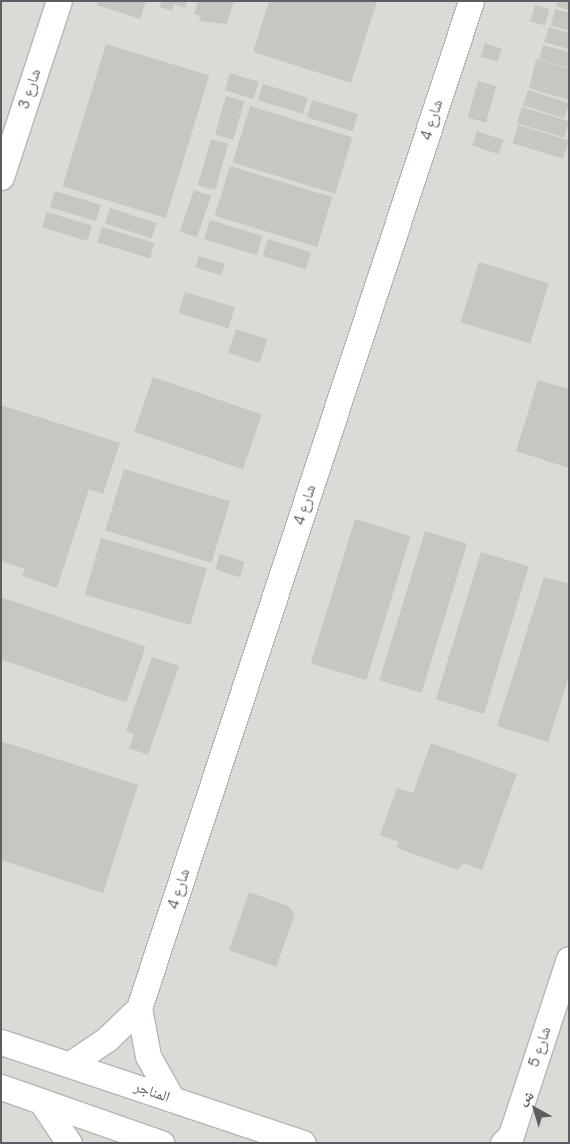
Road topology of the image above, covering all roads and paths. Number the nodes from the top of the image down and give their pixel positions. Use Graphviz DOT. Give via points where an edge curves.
graph roads {
  1 [pos="59,1"];
  2 [pos="471,1"];
  3 [pos="3,164"];
  4 [pos="569,959"];
  5 [pos="139,1008"];
  6 [pos="1,1042"];
  7 [pos="70,1064"];
  8 [pos="1,1087"];
  9 [pos="172,1098"];
  10 [pos="41,1101"];
  11 [pos="509,1140"];
  12 [pos="153,1142"];
  13 [pos="69,1143"];
  14 [pos="303,1143"];
  1 -- 3 [label="street, شارع 3"];
  2 -- 5 [label="street, شارع 4"];
  4 -- 11 [label="street, شارع 5"];
  5 -- 7 [label="street, شارع 4" via="107,1039"];
  5 -- 9 [label="street, شارع 4" via="148,1056"];
  6 -- 7 [label="street, المناجر"];
  7 -- 9 [label="street, المناجر"];
  8 -- 10 [label="street"];
  9 -- 14 [label="street, المناجر"];
  10 -- 12 [label="street"];
  10 -- 13 [label="street"];
}
